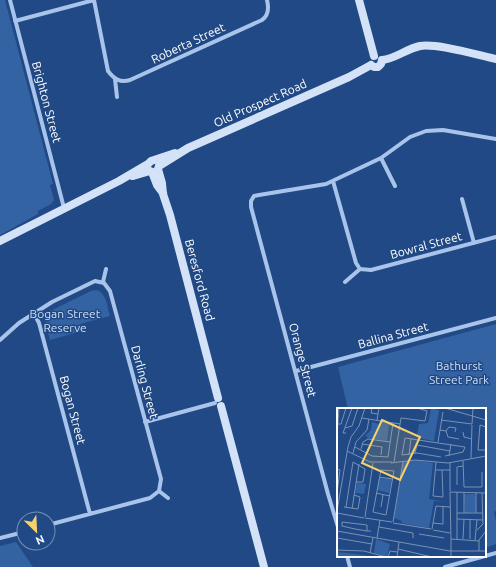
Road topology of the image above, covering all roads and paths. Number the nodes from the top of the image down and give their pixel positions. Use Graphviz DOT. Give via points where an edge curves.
graph roads {
  1 [pos="10,0"];
  2 [pos="94,0"];
  3 [pos="267,0"];
  4 [pos="359,0"];
  5 [pos="15,21"];
  6 [pos="374,56"];
  7 [pos="496,59"];
  8 [pos="382,60"];
  9 [pos="371,65"];
  10 [pos="115,79"];
  11 [pos="117,97"];
  12 [pos="496,139"];
  13 [pos="381,158"];
  14 [pos="154,167"];
  15 [pos="333,181"];
  16 [pos="395,186"];
  17 [pos="462,199"];
  18 [pos="64,208"];
  19 [pos="496,237"];
  20 [pos="0,241"];
  21 [pos="474,243"];
  22 [pos="106,269"];
  23 [pos="360,269"];
  24 [pos="103,282"];
  25 [pos="345,282"];
  26 [pos="34,313"];
  27 [pos="496,318"];
  28 [pos="0,340"];
  29 [pos="296,371"];
  30 [pos="218,402"];
  31 [pos="146,422"];
  32 [pos="159,491"];
  33 [pos="168,498"];
  34 [pos="90,514"];
  35 [pos="56,523"];
  36 [pos="337,524"];
  37 [pos="16,534"];
  38 [pos="0,538"];
  39 [pos="496,553"];
  40 [pos="486,556"];
  41 [pos="347,557"];
  42 [pos="481,557"];
  43 [pos="264,567"];
  44 [pos="350,567"];
  45 [pos="445,567"];
  1 -- 5 [label="street, Brighton Street"];
  2 -- 5 [label="street"];
  2 -- 10 [label="street" via="108,68"];
  3 -- 10 [label="street, Roberta Street" via="269,15 262,20 130,80"];
  4 -- 6 [label="main road"];
  5 -- 18 [label="street, Brighton Street"];
  6 -- 8 [label="main road" via="379,56"];
  6 -- 9 [label="main road" via="370,60"];
  7 -- 8 [label="main road" via="424,46"];
  8 -- 9 [label="main road" via="378,67"];
  9 -- 14 [label="main road, Old Prospect Road" via="188,148"];
  10 -- 11 [label="street"];
  12 -- 13 [label="street, Orange Street" via="443,130 426,131 410,137"];
  13 -- 15 [label="street, Orange Street"];
  13 -- 16 [label="street"];
  14 -- 18 [label="main road, Old Prospect Road"];
  14 -- 30 [label="main road, Beresford Road" via="162,183"];
  15 -- 23 [label="street" via="356,263"];
  15 -- 29 [label="street, Orange Street" via="250,198"];
  17 -- 21 [label="street"];
  18 -- 20 [label="main road, Old Prospect Road"];
  19 -- 21 [label="street, Bowral Street"];
  21 -- 23 [label="street, Bowral Street" via="371,270"];
  22 -- 24 [label="street"];
  23 -- 25 [label="street"];
  24 -- 26 [label="street" via="95,282"];
  24 -- 31 [label="street, Darling Street" via="110,291"];
  26 -- 28 [label="street"];
  26 -- 34 [label="street, Bogan Street" via="39,323"];
  27 -- 29 [label="street, Ballina Street"];
  29 -- 36 [label="street, Orange Street"];
  30 -- 31 [label="street"];
  30 -- 43 [label="main road, Beresford Road"];
  31 -- 32 [label="street, Darling Street" via="161,479"];
  32 -- 33 [label="street"];
  32 -- 34 [label="street" via="150,498"];
  34 -- 35 [label="street"];
  37 -- 38 [label="street"];
  39 -- 40 [label="street"];
  41 -- 44 [label="street"];
  42 -- 45 [label="street"];
}
